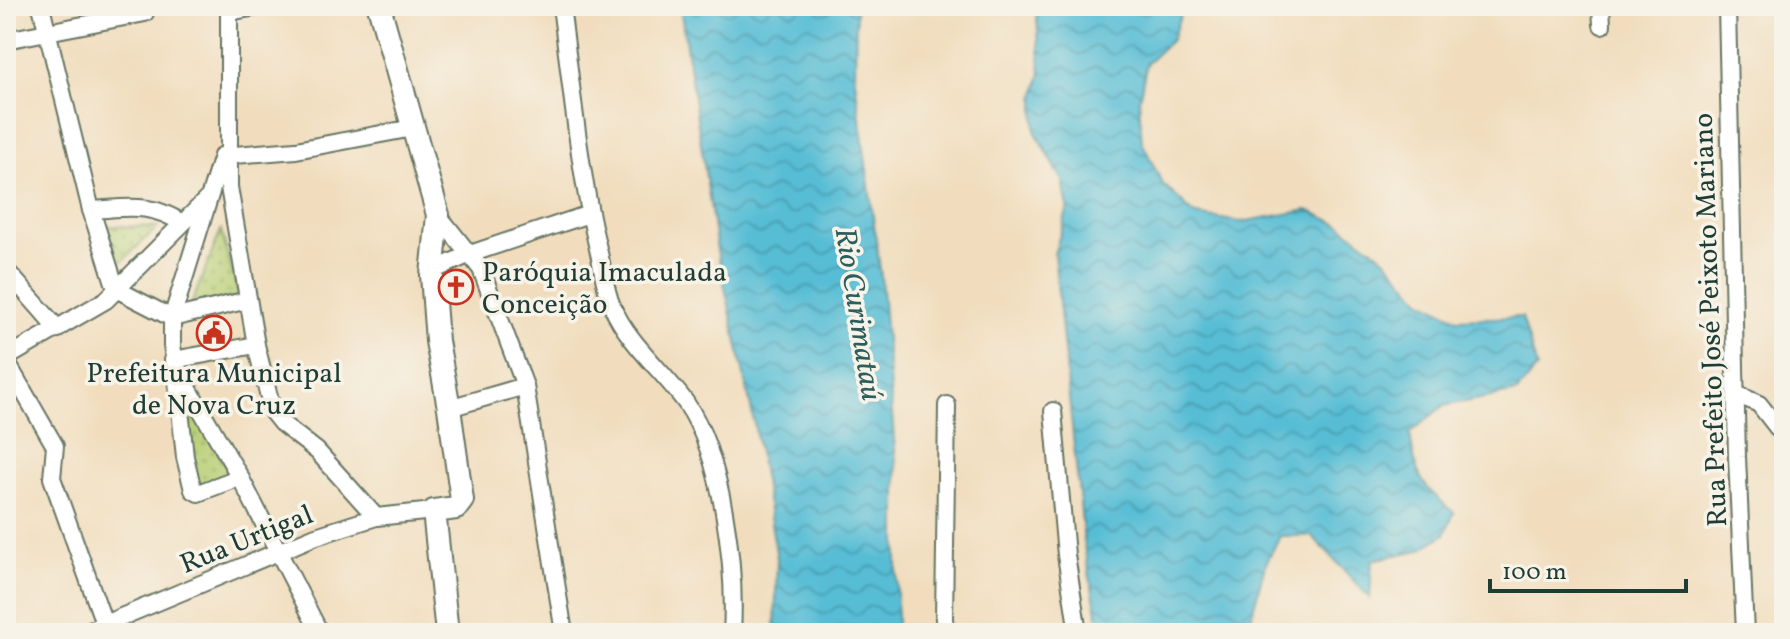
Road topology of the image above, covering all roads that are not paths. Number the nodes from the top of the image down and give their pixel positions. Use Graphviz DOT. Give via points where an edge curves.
graph roads {
  1 [pos="41,6"];
  2 [pos="262,6"];
  3 [pos="379,6"];
  4 [pos="561,6"];
  5 [pos="1601,6"];
  6 [pos="1727,6"];
  7 [pos="229,9"];
  8 [pos="145,13"];
  9 [pos="1602,25"];
  10 [pos="46,31"];
  11 [pos="6,40"];
  12 [pos="413,128"];
  13 [pos="226,156"];
  14 [pos="209,197"];
  15 [pos="91,210"];
  16 [pos="589,214"];
  17 [pos="438,215"];
  18 [pos="182,223"];
  19 [pos="470,254"];
  20 [pos="6,270"];
  21 [pos="432,271"];
  22 [pos="116,289"];
  23 [pos="248,300"];
  24 [pos="172,318"];
  25 [pos="58,329"];
  26 [pos="256,345"];
  27 [pos="6,359"];
  28 [pos="174,363"];
  29 [pos="525,386"];
  30 [pos="1736,394"];
  31 [pos="947,405"];
  32 [pos="449,408"];
  33 [pos="1053,411"];
  34 [pos="1784,436"];
  35 [pos="240,477"];
  36 [pos="434,511"];
  37 [pos="376,517"];
  38 [pos="278,550"];
  39 [pos="104,623"];
  40 [pos="83,633"];
  41 [pos="320,633"];
  42 [pos="447,633"];
  43 [pos="564,633"];
  44 [pos="732,633"];
  45 [pos="946,633"];
  46 [pos="1078,633"];
  47 [pos="1745,633"];
  1 -- 10 [label="street"];
  2 -- 7 [label="street"];
  3 -- 12 [label="main road"];
  4 -- 16 [label="street"];
  5 -- 9 [label="street"];
  6 -- 30 [label="street, Rua Prefeito José Peixoto Mariano"];
  7 -- 13 [label="street"];
  8 -- 10 [label="street"];
  10 -- 11 [label="street"];
  10 -- 15 [label="street"];
  12 -- 13 [label="street" via="296,150"];
  12 -- 17 [label="main road"];
  13 -- 14 [label="street"];
  13 -- 23 [label="street"];
  14 -- 18 [label="street"];
  14 -- 24 [label="street"];
  15 -- 18 [label="street" via="146,207"];
  15 -- 22 [label="street"];
  16 -- 19 [label="street"];
  16 -- 44 [label="street" via="612,305 688,406 713,464 732,568"];
  17 -- 19 [label="street"];
  17 -- 21 [label="main road"];
  18 -- 22 [label="street"];
  19 -- 21 [label="street"];
  19 -- 29 [label="street" via="493,294"];
  20 -- 25 [label="street"];
  21 -- 32 [label="main road"];
  22 -- 24 [label="street"];
  22 -- 25 [label="street"];
  23 -- 24 [label="street"];
  23 -- 26 [label="street"];
  24 -- 28 [label="street"];
  25 -- 27 [label="street"];
  26 -- 28 [label="street"];
  26 -- 37 [label="street" via="276,418 315,449"];
  27 -- 39 [label="street" via="55,446 52,478"];
  28 -- 35 [label="street"];
  28 -- 35 [label="street" via="193,490 200,493"];
  29 -- 32 [label="street"];
  29 -- 43 [label="street"];
  30 -- 34 [label="street" via="1759,404"];
  30 -- 47 [label="street, Rua Prefeito José Peixoto Mariano"];
  31 -- 45 [label="street"];
  32 -- 36 [label="main road" via="462,500 456,508"];
  33 -- 46 [label="street"];
  35 -- 38 [label="street"];
  36 -- 37 [label="street, Rua Urtigal"];
  36 -- 42 [label="main road"];
  37 -- 38 [label="street, Rua Urtigal"];
  38 -- 39 [label="street, Rua Urtigal"];
  38 -- 41 [label="street"];
  39 -- 40 [label="street, Rua Urtigal"];
}
